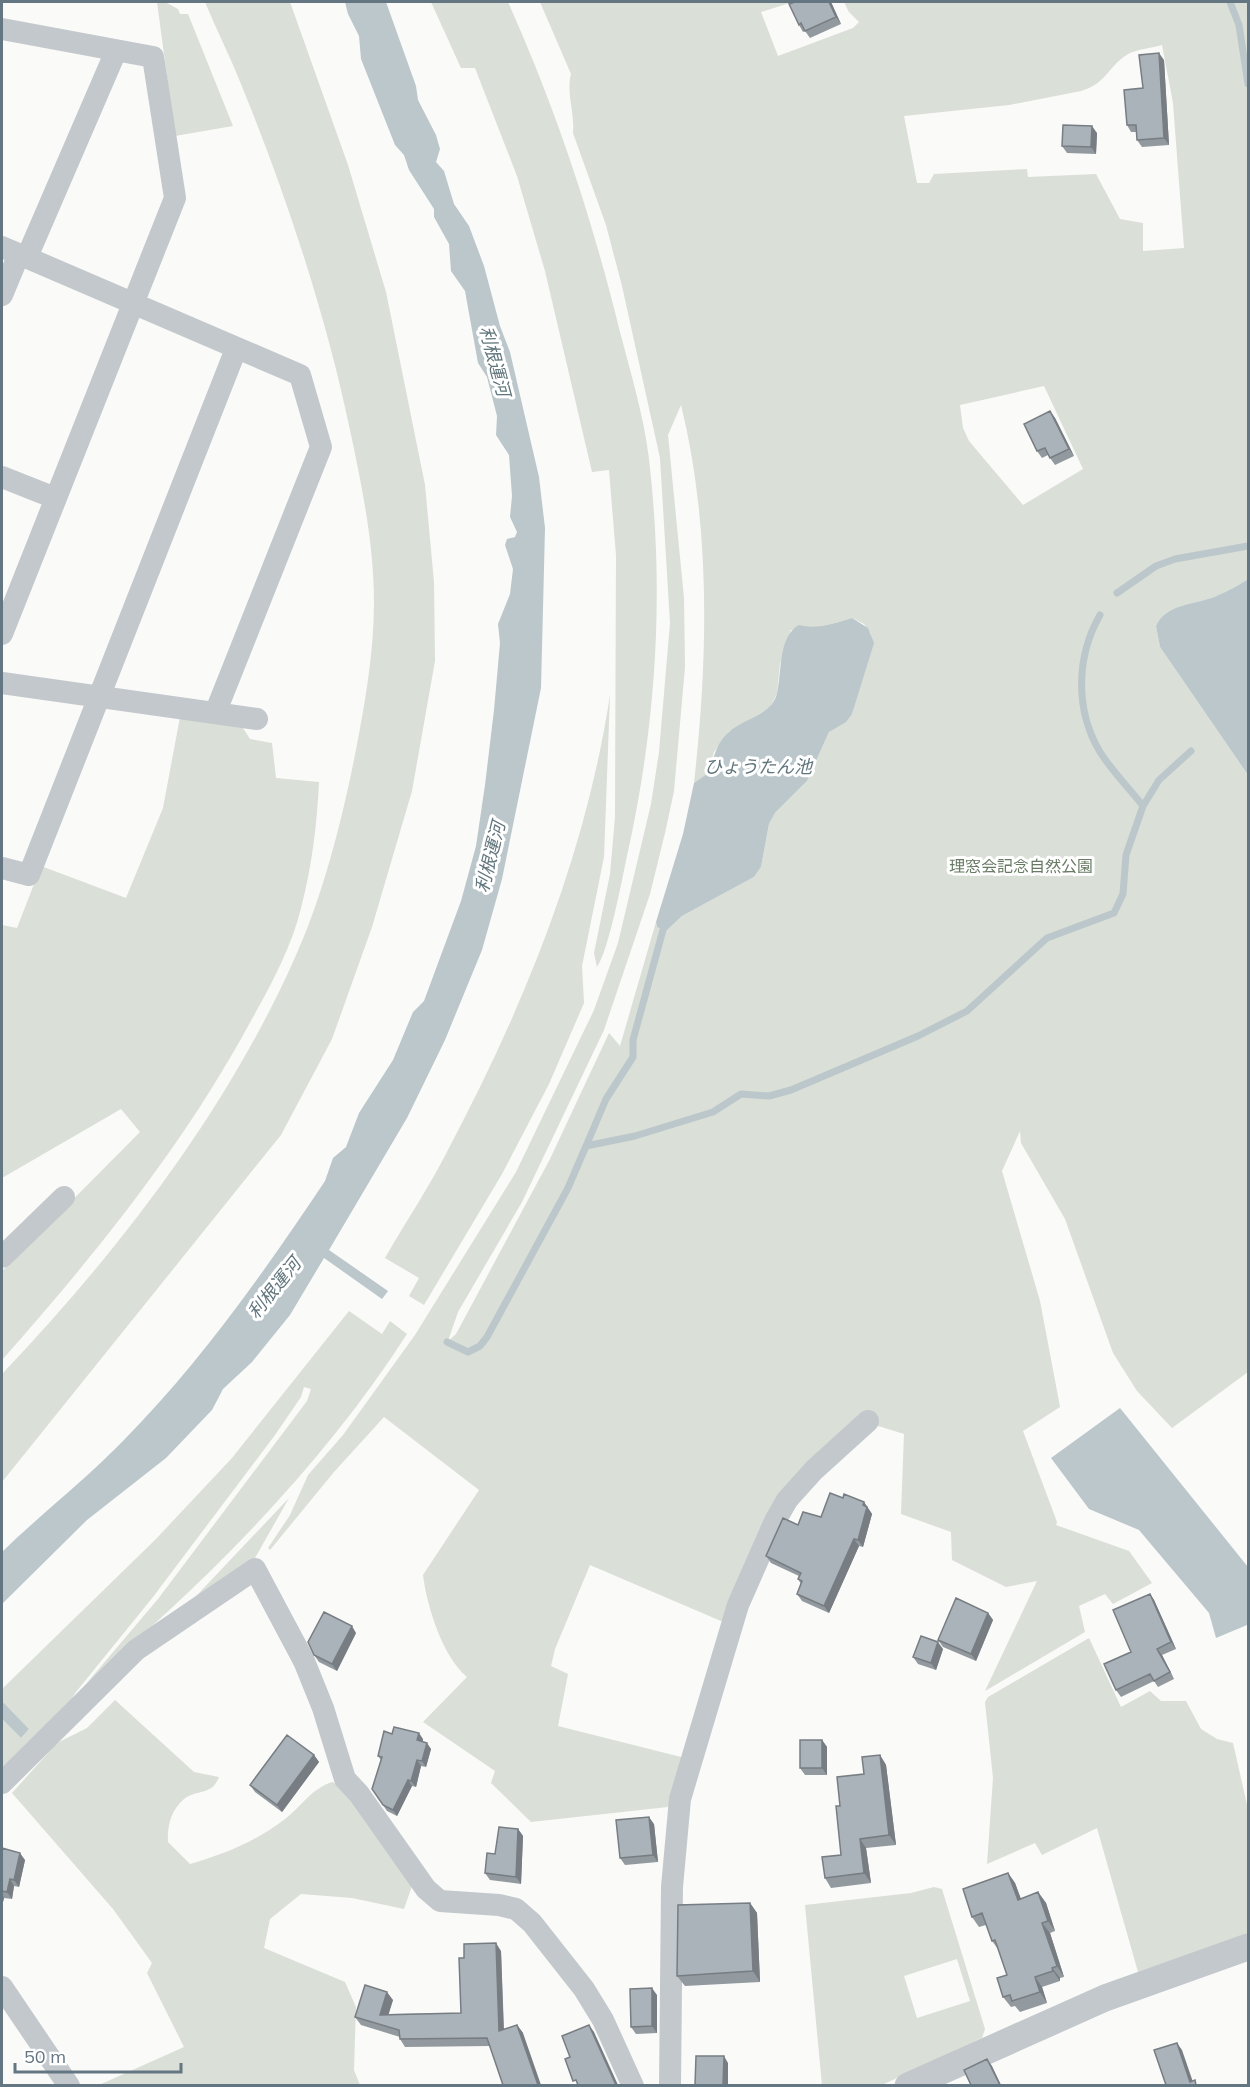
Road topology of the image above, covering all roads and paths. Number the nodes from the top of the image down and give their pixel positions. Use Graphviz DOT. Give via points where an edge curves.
graph roads {
  1 [pos="3,34"];
  2 [pos="116,51"];
  3 [pos="16,253"];
  4 [pos="2,295"];
  5 [pos="132,304"];
  6 [pos="236,349"];
  7 [pos="2,477"];
  8 [pos="55,498"];
  9 [pos="2,634"];
  10 [pos="2,683"];
  11 [pos="100,696"];
  12 [pos="216,711"];
  13 [pos="257,719"];
  14 [pos="2,868"];
  15 [pos="64,1197"];
  16 [pos="6,1247"];
  17 [pos="868,1420"];
  18 [pos="2,1784"];
  19 [pos="1248,1947"];
  20 [pos="2,1987"];
  21 [pos="919,2083"];
  22 [pos="69,2085"];
  23 [pos="633,2085"];
  24 [pos="670,2085"];
  1 -- 2 [label="street"];
  2 -- 3 [label="street"];
  2 -- 5 [label="street" via="153,57 175,198"];
  3 -- 4 [label="street"];
  3 -- 5 [label="street"];
  5 -- 6 [label="street"];
  5 -- 8 [label="street"];
  6 -- 11 [label="street"];
  6 -- 12 [label="street" via="300,375 321,447"];
  7 -- 8 [label="street"];
  8 -- 9 [label="street"];
  10 -- 11 [label="street"];
  11 -- 12 [label="street"];
  11 -- 14 [label="street" via="29,875"];
  12 -- 13 [label="street"];
  15 -- 16 [label="street"];
  17 -- 24 [label="street" via="814,1470 787,1500 775,1521 738,1605 680,1799 672,1887"];
  18 -- 23 [label="street" via="136,1650 255,1569 304,1660 345,1779 426,1888 440,1901 516,1909 532,1923 589,1997"];
  19 -- 21 [label="street" via="1105,1998"];
  20 -- 22 [label="street"];
}
